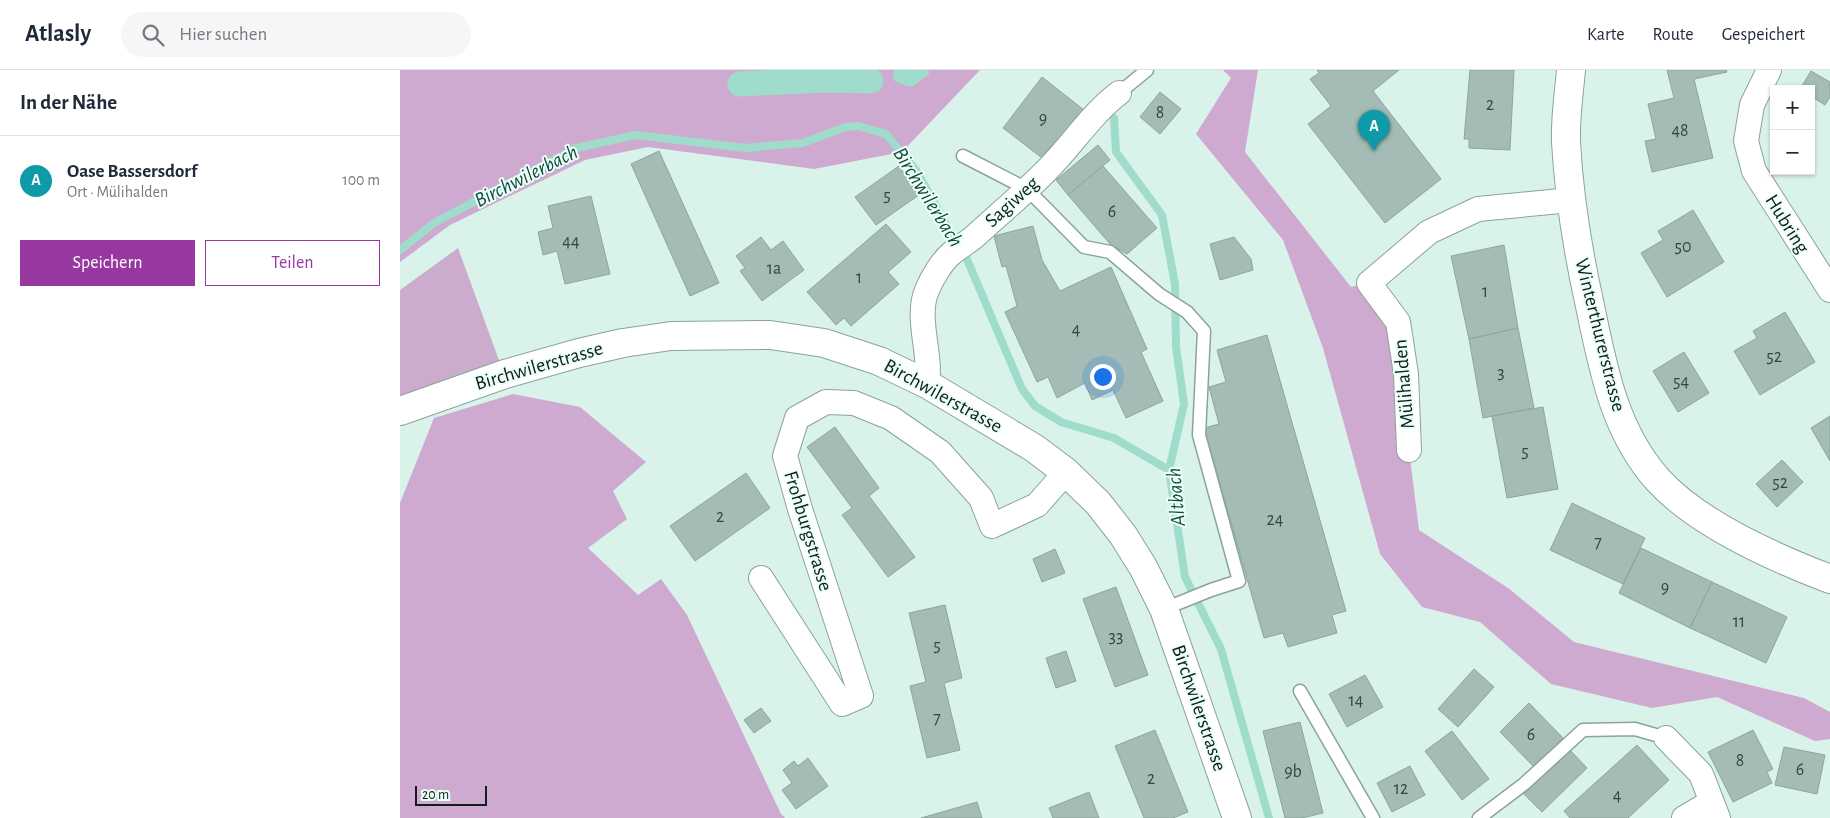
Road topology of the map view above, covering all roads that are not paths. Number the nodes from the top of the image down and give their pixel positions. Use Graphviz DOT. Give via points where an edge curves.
graph roads {
  1 [pos="1147,70"];
  2 [pos="1571,70"];
  3 [pos="1769,70"];
  4 [pos="1119,92"];
  5 [pos="963,156"];
  6 [pos="1027,189"];
  7 [pos="1571,200"];
  8 [pos="1830,290"];
  9 [pos="927,384"];
  10 [pos="400,410"];
  11 [pos="1409,450"];
  12 [pos="1066,472"];
  13 [pos="761,578"];
  14 [pos="1830,579"];
  15 [pos="1172,606"];
  16 [pos="1300,691"];
  17 [pos="1666,738"];
  18 [pos="1715,810"];
  19 [pos="1237,818"];
  20 [pos="1373,818"];
  21 [pos="1479,818"];
  22 [pos="1684,818"];
  1 -- 4 [label="lane, Sagiweg"];
  2 -- 7 [label="street, Winterthurerstrasse" via="1566,140"];
  3 -- 8 [label="street, Hubring" via="1752,105 1746,141 1754,171"];
  4 -- 6 [label="street, Sagiweg" via="1102,106"];
  5 -- 6 [label="lane"];
  6 -- 9 [label="street, Sagiweg" via="959,248 940,267 927,289 922,306 929,370"];
  6 -- 15 [label="lane" via="1084,247 1110,252 1159,294 1187,312 1204,331 1199,435 1238,581"];
  7 -- 11 [label="street, Mülihalden" via="1478,209 1429,232 1369,283 1398,322 1406,374"];
  7 -- 14 [label="street, Winterthurerstrasse" via="1602,365 1611,397 1638,455 1658,480 1710,522 1786,562"];
  9 -- 10 [label="street, Birchwilerstrasse" via="879,361 824,343 770,335 672,336 579,353"];
  9 -- 12 [label="street, Birchwilerstrasse" via="1026,443"];
  12 -- 13 [label="street, Frohburgstrasse" via="1037,505 992,526 981,498 940,452 890,418 854,403 826,402 797,418 785,456 861,696 842,704"];
  12 -- 15 [label="street, Birchwilerstrasse" via="1098,503 1124,535 1143,568"];
  15 -- 19 [label="street, Birchwilerstrasse"];
  16 -- 20 [label="lane"];
  17 -- 18 [label="street" via="1701,774"];
  17 -- 21 [label="lane" via="1635,729 1583,730 1524,784"];
  18 -- 22 [label="street"];
}
